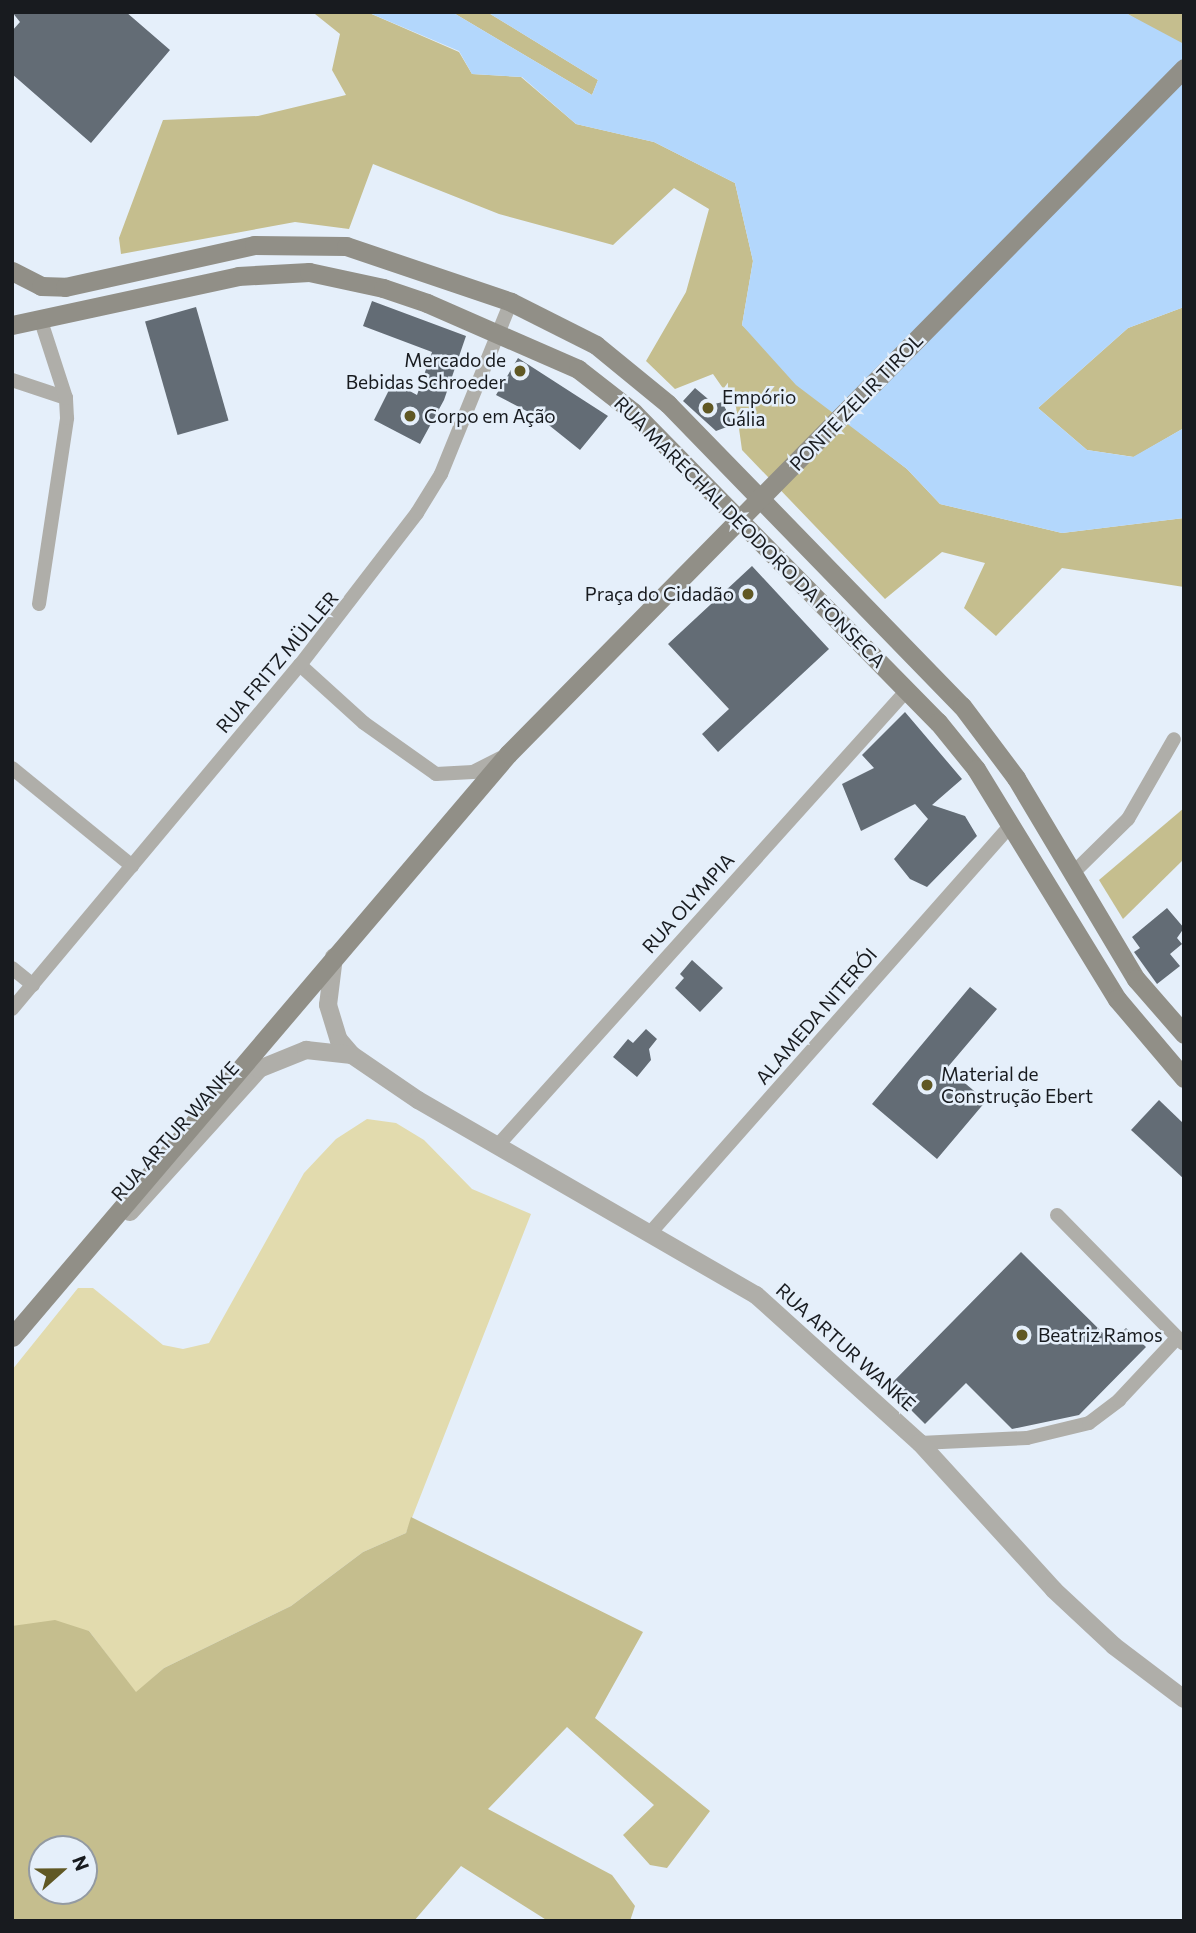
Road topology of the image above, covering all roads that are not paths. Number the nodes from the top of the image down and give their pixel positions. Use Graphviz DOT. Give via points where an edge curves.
graph roads {
  1 [pos="1184,68"];
  2 [pos="12,271"];
  3 [pos="510,302"];
  4 [pos="40,318"];
  5 [pos="12,325"];
  6 [pos="497,330"];
  7 [pos="596,345"];
  8 [pos="578,369"];
  9 [pos="12,380"];
  10 [pos="66,398"];
  11 [pos="742,521"];
  12 [pos="40,604"];
  13 [pos="300,665"];
  14 [pos="907,690"];
  15 [pos="532,732"];
  16 [pos="1174,738"];
  17 [pos="508,754"];
  18 [pos="12,768"];
  19 [pos="1011,825"];
  20 [pos="132,866"];
  21 [pos="1073,873"];
  22 [pos="1114,944"];
  23 [pos="335,954"];
  24 [pos="1093,962"];
  25 [pos="12,968"];
  26 [pos="33,985"];
  27 [pos="12,1009"];
  28 [pos="1184,1034"];
  29 [pos="352,1055"];
  30 [pos="1184,1078"];
  31 [pos="499,1144"];
  32 [pos="1057,1214"];
  33 [pos="651,1232"];
  34 [pos="52,1290"];
  35 [pos="12,1337"];
  36 [pos="1180,1341"];
  37 [pos="920,1443"];
  38 [pos="1184,1699"];
  1 -- 15 [label="main road, PONTE ZELIR TIROL"];
  2 -- 3 [label="main road, RUA MARECHAL DEODORO DA FONSECA" via="41,286 65,287 225,250 303,242 346,246"];
  3 -- 6 [label="street, RUA FRITZ MÜLLER"];
  3 -- 7 [label="main road, RUA MARECHAL DEODORO DA FONSECA"];
  4 -- 5 [label="main road, RUA MARECHAL DEODORO DA FONSECA"];
  4 -- 6 [label="main road, RUA MARECHAL DEODORO DA FONSECA" via="238,276 309,272 383,288"];
  4 -- 10 [label="street"];
  6 -- 8 [label="main road, RUA MARECHAL DEODORO DA FONSECA"];
  6 -- 13 [label="street, RUA FRITZ MÜLLER" via="441,474 390,551"];
  7 -- 8 [label="main road"];
  7 -- 21 [label="main road, RUA MARECHAL DEODORO DA FONSECA" via="668,404 962,706 1003,758"];
  8 -- 11 [label="main road, RUA MARECHAL DEODORO DA FONSECA" via="633,412"];
  9 -- 10 [label="street"];
  10 -- 12 [label="street"];
  11 -- 14 [label="main road, RUA MARECHAL DEODORO DA FONSECA"];
  11 -- 15 [label="street"];
  13 -- 17 [label="street" via="364,723 436,774 473,772"];
  13 -- 20 [label="street, RUA FRITZ MÜLLER"];
  14 -- 19 [label="main road, RUA MARECHAL DEODORO DA FONSECA" via="960,748"];
  14 -- 31 [label="street, RUA OLYMPIA"];
  15 -- 17 [label="main road, PONTE ZELIR TIROL"];
  16 -- 21 [label="street" via="1128,819"];
  17 -- 23 [label="main road, PONTE ZELIR TIROL"];
  18 -- 20 [label="street"];
  19 -- 24 [label="main road, RUA MARECHAL DEODORO DA FONSECA"];
  19 -- 33 [label="street, ALAMEDA NITERÓI"];
  20 -- 26 [label="street, RUA FRITZ MÜLLER"];
  21 -- 22 [label="main road, RUA MARECHAL DEODORO DA FONSECA"];
  22 -- 24 [label="main road"];
  22 -- 28 [label="main road, RUA MARECHAL DEODORO DA FONSECA" via="1136,979"];
  23 -- 29 [label="street, RUA ARTUR WANKE" via="328,1005 339,1040"];
  23 -- 34 [label="main road, PONTE ZELIR TIROL"];
  24 -- 30 [label="main road, RUA MARECHAL DEODORO DA FONSECA" via="1135,1024"];
  25 -- 26 [label="street"];
  26 -- 27 [label="street, RUA FRITZ MÜLLER"];
  29 -- 31 [label="street, RUA ARTUR WANKE" via="418,1100"];
  29 -- 34 [label="street, RUA ARTUR WANKE" via="306,1050 259,1069 122,1221"];
  31 -- 33 [label="street, RUA ARTUR WANKE"];
  32 -- 36 [label="street"];
  33 -- 37 [label="street, RUA ARTUR WANKE" via="756,1295"];
  34 -- 35 [label="main road, PONTE ZELIR TIROL"];
  36 -- 37 [label="street" via="1089,1423 1027,1438"];
  37 -- 38 [label="street, RUA ARTUR WANKE" via="1054,1590 1114,1646"];
}
